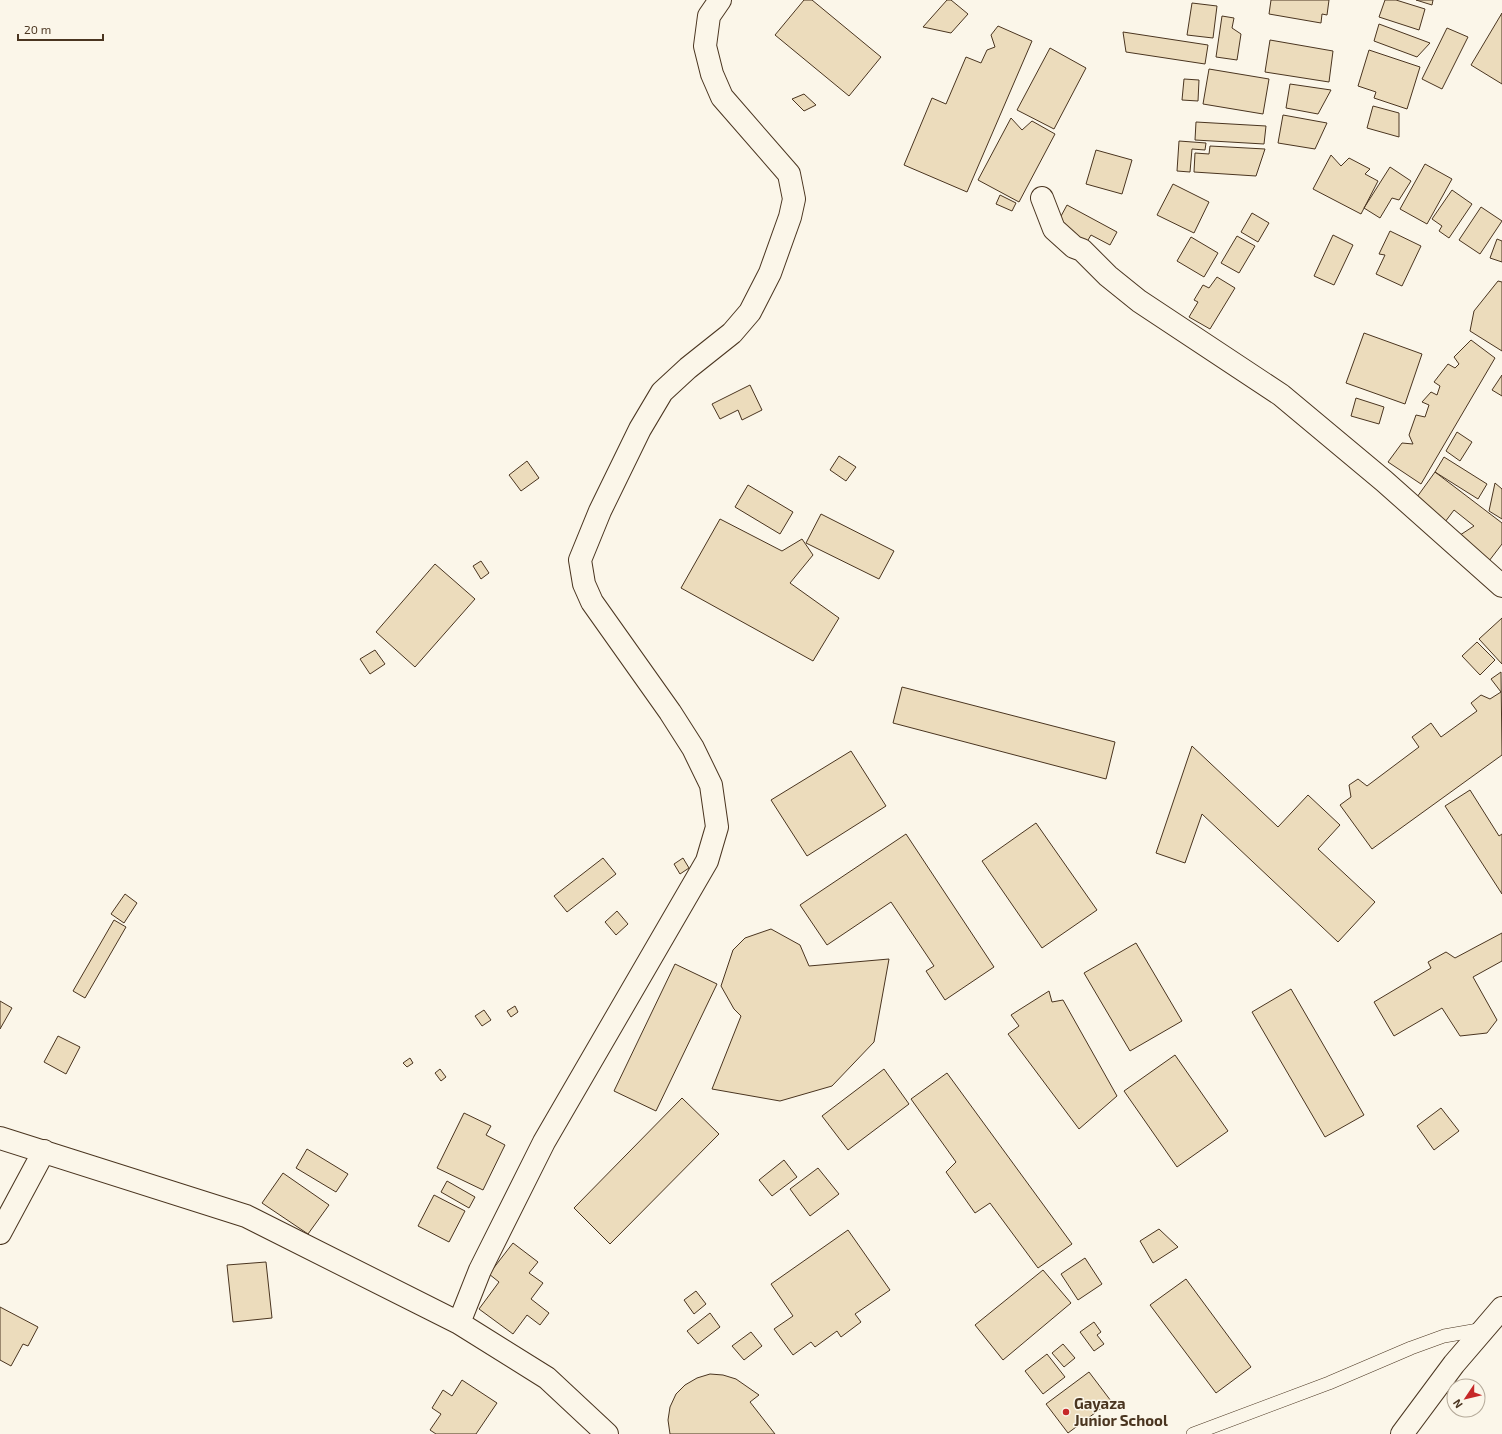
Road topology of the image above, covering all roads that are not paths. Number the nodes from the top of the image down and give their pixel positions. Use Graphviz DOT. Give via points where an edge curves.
graph roads {
  1 [pos="720,0"];
  2 [pos="1042,198"];
  3 [pos="1500,580"];
  4 [pos="0,1138"];
  5 [pos="44,1152"];
  6 [pos="0,1233"];
  7 [pos="1502,1308"];
  8 [pos="459,1323"];
  9 [pos="1484,1329"];
  10 [pos="608,1434"];
  11 [pos="1193,1434"];
  12 [pos="1402,1434"];
  1 -- 8 [label="street" via="709,16 707,31 706,46 712,74 722,97 789,174 794,199 790,218 770,273 750,312 732,333 662,392 640,429 600,510 580,560 584,584 592,602 693,748 711,785 716,827 707,861 544,1142 480,1270"];
  2 -- 3 [label="street" via="1054,229 1074,247 1082,250 1108,276 1138,301 1281,395"];
  4 -- 5 [label="street"];
  5 -- 6 [label="street"];
  5 -- 8 [label="street" via="246,1216"];
  7 -- 9 [label="street"];
  8 -- 10 [label="street" via="547,1378"];
  9 -- 11 [label="lane" via="1444,1336"];
  9 -- 12 [label="street" via="1454,1364"];
}
